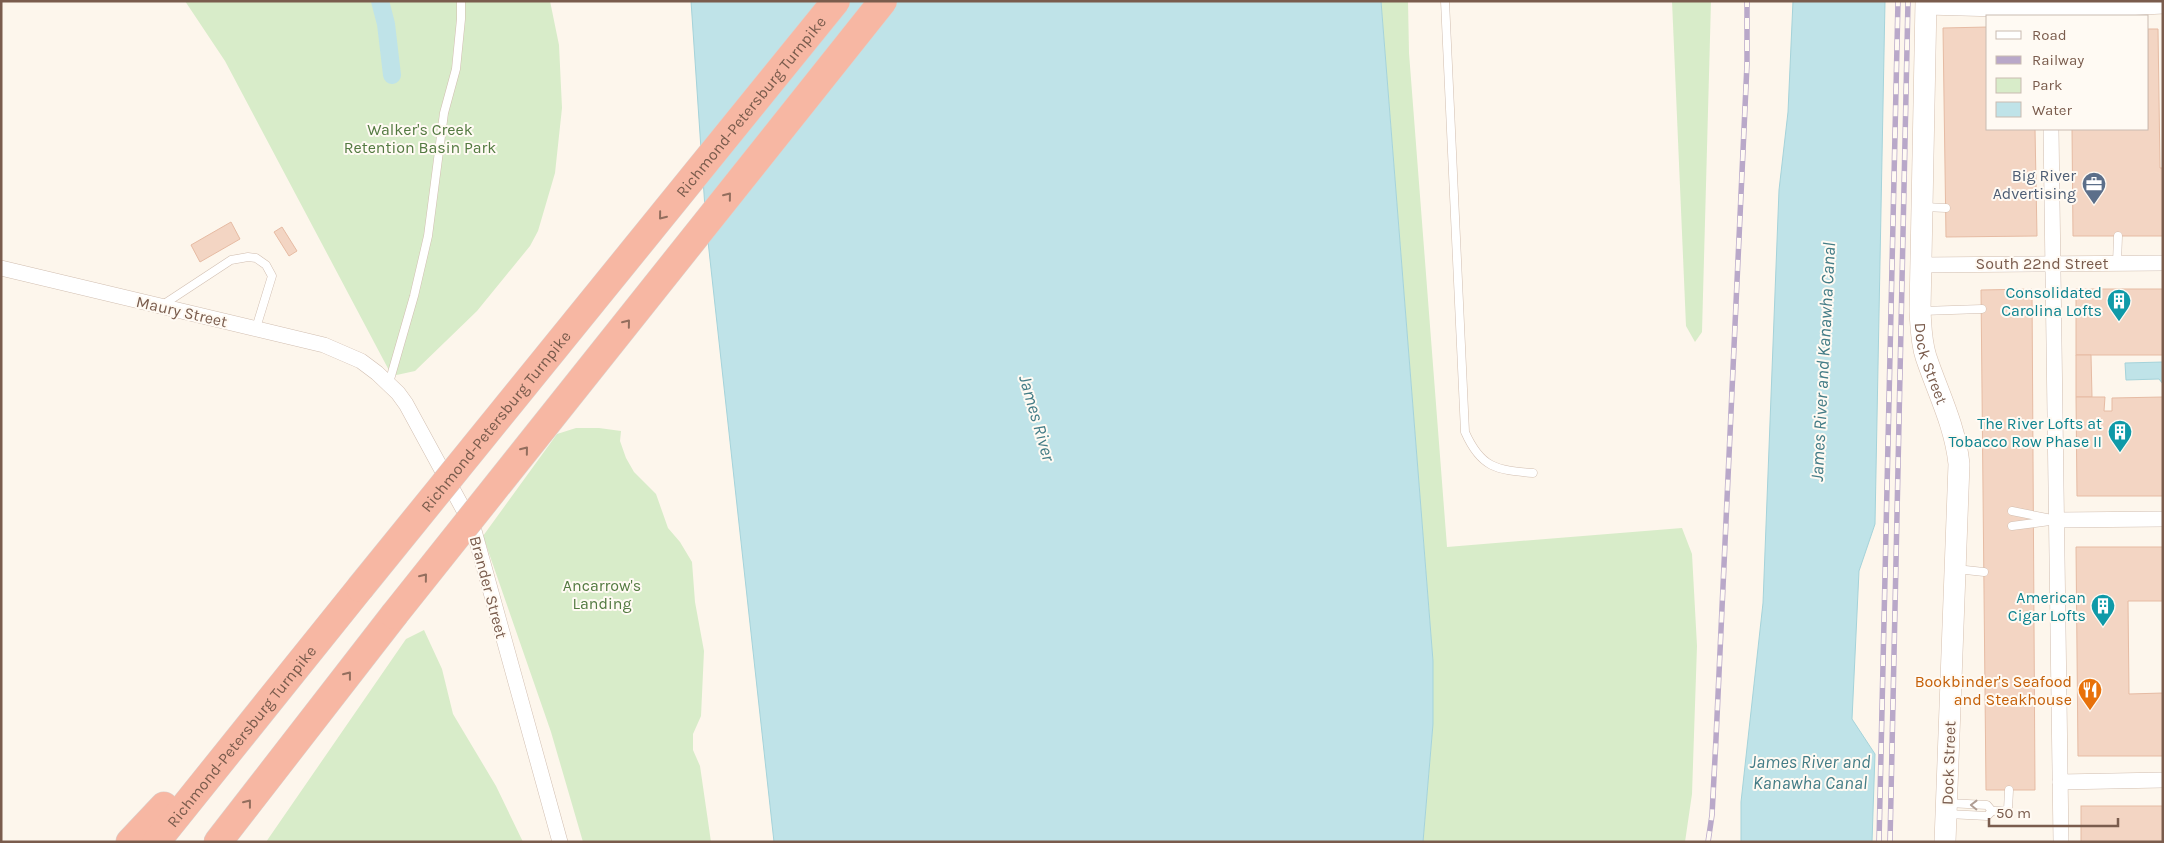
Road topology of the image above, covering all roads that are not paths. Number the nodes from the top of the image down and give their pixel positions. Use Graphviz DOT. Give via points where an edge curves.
graph roads {
  1 [pos="461,1"];
  2 [pos="836,1"];
  3 [pos="883,1"];
  4 [pos="1445,1"];
  5 [pos="1926,3"];
  6 [pos="2163,4"];
  7 [pos="2053,8"];
  8 [pos="2052,130"];
  9 [pos="1922,207"];
  10 [pos="1946,208"];
  11 [pos="2118,236"];
  12 [pos="2053,262"];
  13 [pos="2117,263"];
  14 [pos="2163,263"];
  15 [pos="1921,265"];
  16 [pos="1,268"];
  17 [pos="161,306"];
  18 [pos="1982,309"];
  19 [pos="1920,311"];
  20 [pos="256,328"];
  21 [pos="361,361"];
  22 [pos="389,383"];
  23 [pos="1533,473"];
  24 [pos="2012,511"];
  25 [pos="2163,519"];
  26 [pos="2057,520"];
  27 [pos="2012,526"];
  28 [pos="1956,569"];
  29 [pos="1984,572"];
  30 [pos="304,657"];
  31 [pos="2163,780"];
  32 [pos="2060,782"];
  33 [pos="2009,790"];
  34 [pos="1946,809"];
  35 [pos="130,842"];
  36 [pos="156,842"];
  37 [pos="218,842"];
  38 [pos="560,842"];
  39 [pos="1945,842"];
  40 [pos="2061,842"];
  1 -- 22 [label="lane" via="456,69 444,113 428,236"];
  2 -- 30 [label="highway, Richmond-Petersburg Turnpike, one-way, bridge"];
  37 -- 3 [label="highway, one-way, bridge" via="394,615"];
  4 -- 23 [label="lane" via="1465,432 1472,449 1484,461 1503,471"];
  5 -- 7 [label="street"];
  5 -- 9 [label="main road, Dock Street"];
  6 -- 7 [label="street"];
  8 -- 12 [label="street"];
  9 -- 10 [label="lane"];
  9 -- 15 [label="main road, Dock Street"];
  11 -- 13 [label="lane"];
  12 -- 13 [label="street, South 22nd Street"];
  12 -- 15 [label="street, South 22nd Street"];
  12 -- 26 [label="street"];
  13 -- 14 [label="street, South 22nd Street"];
  15 -- 19 [label="main road, Dock Street"];
  16 -- 17 [label="street, Maury Street"];
  17 -- 20 [label="street, Maury Street"];
  17 -- 20 [label="lane" via="230,260 248,256 266,265 272,276"];
  18 -- 19 [label="lane"];
  19 -- 28 [label="main road, Dock Street" via="1926,357 1956,441 1959,464"];
  20 -- 21 [label="street, Maury Street" via="324,345"];
  21 -- 22 [label="street, Brander Street"];
  22 -- 38 [label="street, Brander Street" via="406,404 473,528"];
  24 -- 26 [label="lane"];
  25 -- 26 [label="street"];
  26 -- 27 [label="lane"];
  26 -- 32 [label="street"];
  28 -- 29 [label="lane"];
  28 -- 34 [label="main road, Dock Street"];
  30 -- 35 [label="highway"];
  30 -- 36 [label="highway, Richmond-Petersburg Turnpike"];
  31 -- 32 [label="street"];
  32 -- 40 [label="street"];
  33 -- 34 [label="lane" via="2008,810 1992,810 1987,805"];
  34 -- 39 [label="main road, Dock Street"];
}
